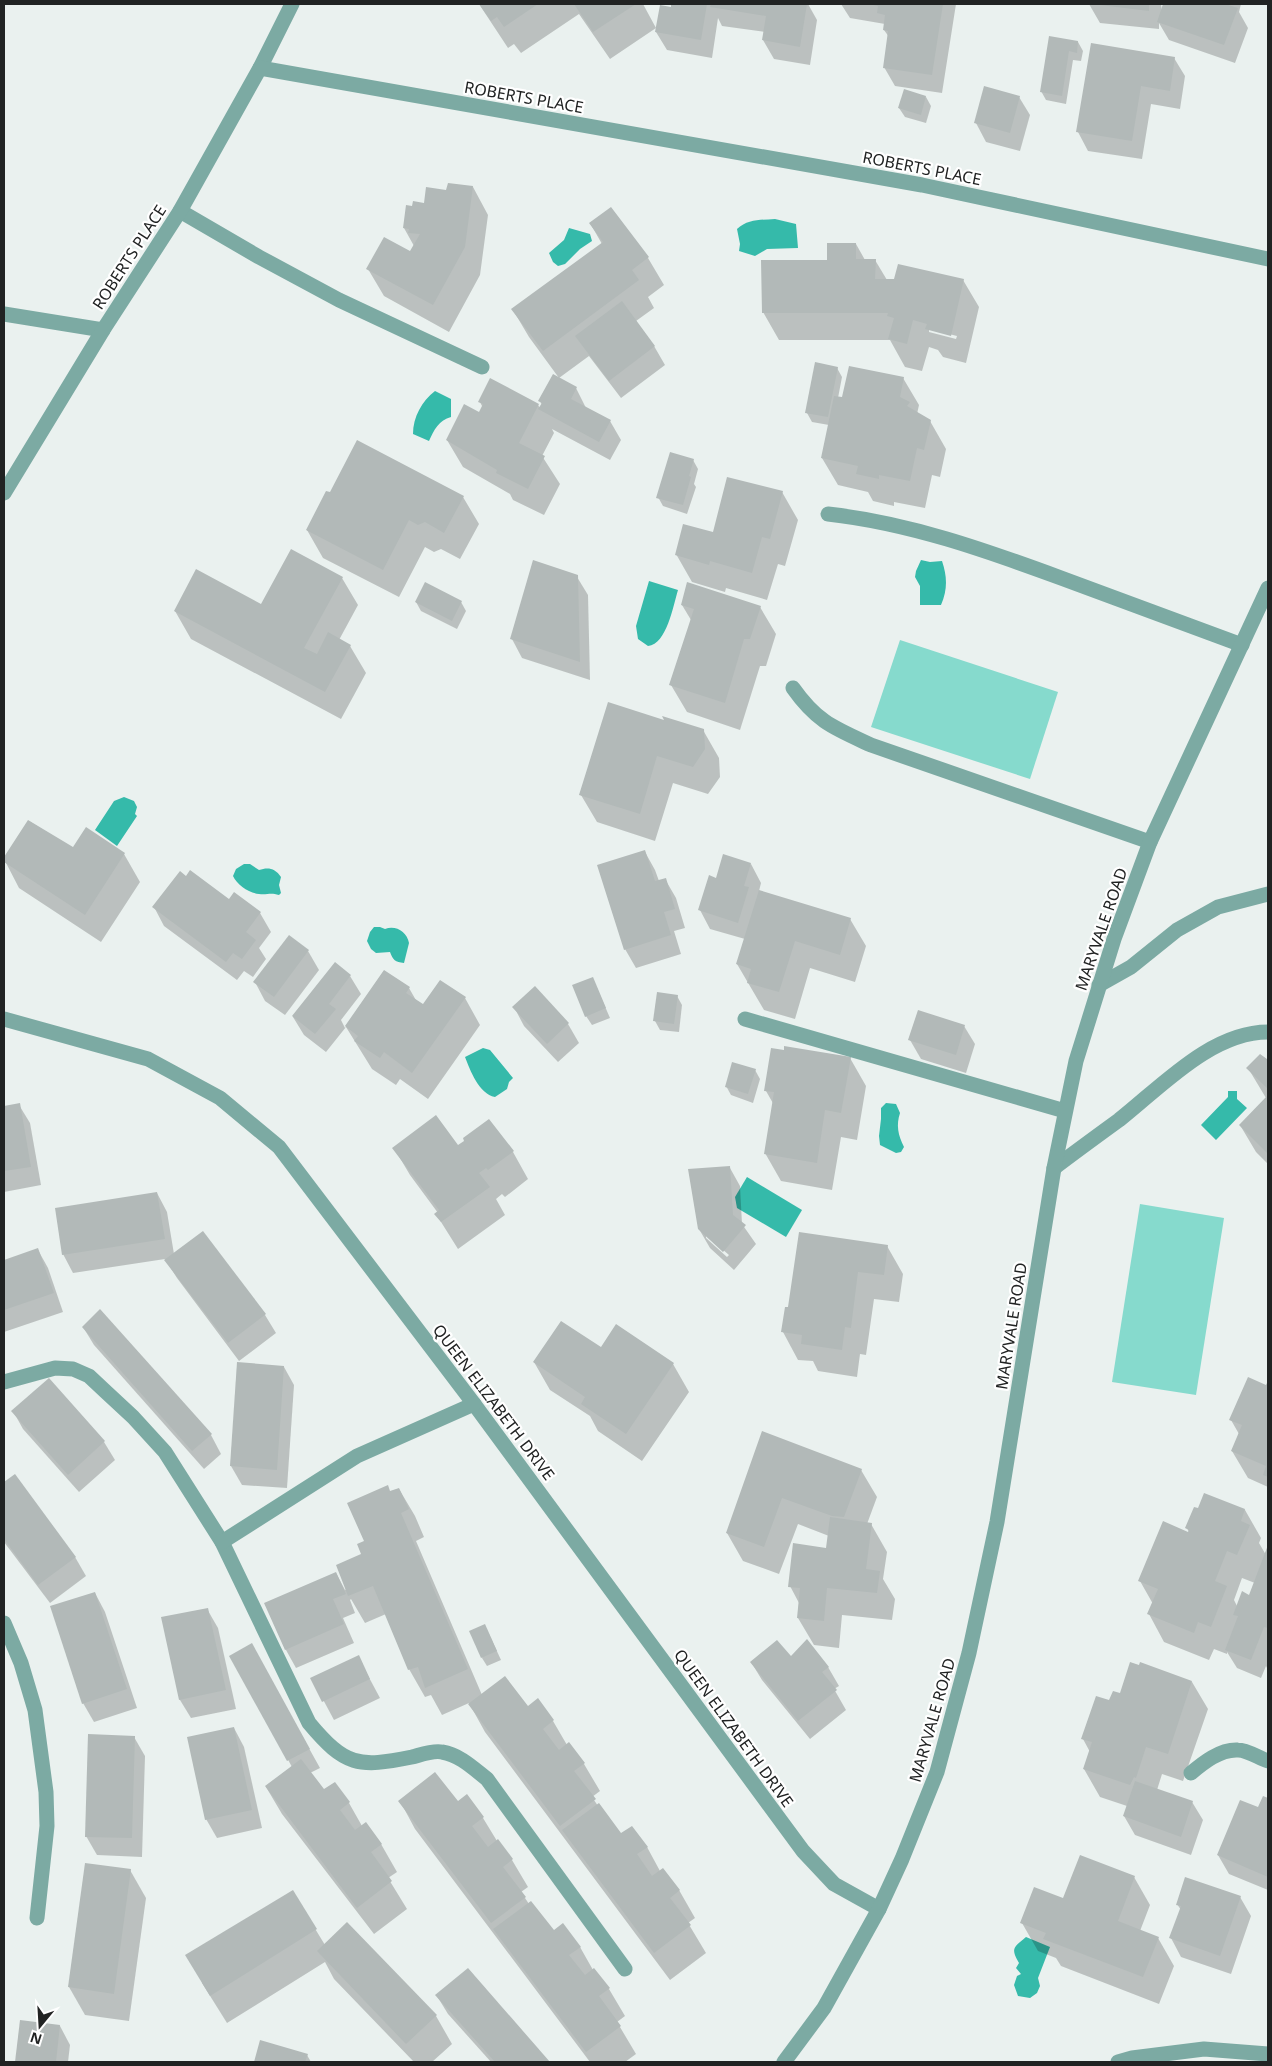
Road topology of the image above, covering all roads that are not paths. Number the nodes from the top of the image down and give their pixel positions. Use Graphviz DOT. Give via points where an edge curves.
graph roads {
  1 [pos="292,4"];
  2 [pos="260,68"];
  3 [pos="180,211"];
  4 [pos="1268,258"];
  5 [pos="4,314"];
  6 [pos="103,330"];
  7 [pos="482,367"];
  8 [pos="4,494"];
  9 [pos="828,514"];
  10 [pos="1268,588"];
  11 [pos="1262,616"];
  12 [pos="1242,645"];
  13 [pos="793,688"];
  14 [pos="1150,842"];
  15 [pos="1268,894"];
  16 [pos="1100,984"];
  17 [pos="4,1019"];
  18 [pos="745,1019"];
  19 [pos="1268,1032"];
  20 [pos="1065,1111"];
  21 [pos="1054,1168"];
  22 [pos="4,1382"];
  23 [pos="474,1404"];
  24 [pos="222,1542"];
  25 [pos="4,1624"];
  26 [pos="1268,1761"];
  27 [pos="1191,1773"];
  28 [pos="879,1909"];
  29 [pos="37,1918"];
  30 [pos="625,1969"];
  31 [pos="1268,2054"];
  32 [pos="784,2062"];
  33 [pos="1118,2062"];
  1 -- 2 [label="street"];
  2 -- 3 [label="street, ROBERTS PLACE"];
  2 -- 4 [label="street, ROBERTS PLACE" via="922,185"];
  3 -- 6 [label="street, ROBERTS PLACE"];
  3 -- 7 [label="street" via="339,300"];
  5 -- 6 [label="street"];
  6 -- 8 [label="street, ROBERTS PLACE"];
  9 -- 12 [label="street" via="866,519 937,536"];
  10 -- 11 [label="street, MARYVALE ROAD"];
  11 -- 12 [label="street, MARYVALE ROAD"];
  12 -- 14 [label="street, MARYVALE ROAD"];
  13 -- 14 [label="street" via="806,707 821,720 871,745"];
  14 -- 16 [label="street, MARYVALE ROAD"];
  15 -- 16 [label="street" via="1218,907 1177,930 1131,967"];
  16 -- 20 [label="street, MARYVALE ROAD" via="1076,1061"];
  17 -- 23 [label="street, QUEEN ELIZABETH DRIVE" via="148,1059 220,1098 278,1147"];
  18 -- 20 [label="street"];
  19 -- 21 [label="street" via="1238,1038 1201,1054"];
  20 -- 21 [label="street, MARYVALE ROAD"];
  21 -- 28 [label="street, MARYVALE ROAD" via="997,1522 969,1653 937,1772"];
  22 -- 24 [label="street" via="55,1368 73,1369 89,1376 134,1417 165,1452"];
  23 -- 24 [label="street" via="357,1456"];
  23 -- 28 [label="street, QUEEN ELIZABETH DRIVE" via="803,1851 834,1884"];
  24 -- 30 [label="street" via="309,1723 326,1743 350,1761 380,1764 440,1751 460,1758 487,1779"];
  25 -- 29 [label="street" via="21,1663 35,1710 46,1792 47,1826"];
  26 -- 27 [label="street" via="1238,1750 1224,1752"];
  28 -- 32 [label="street, MARYVALE ROAD" via="824,2008"];
  31 -- 33 [label="street" via="1204,2050"];
}
